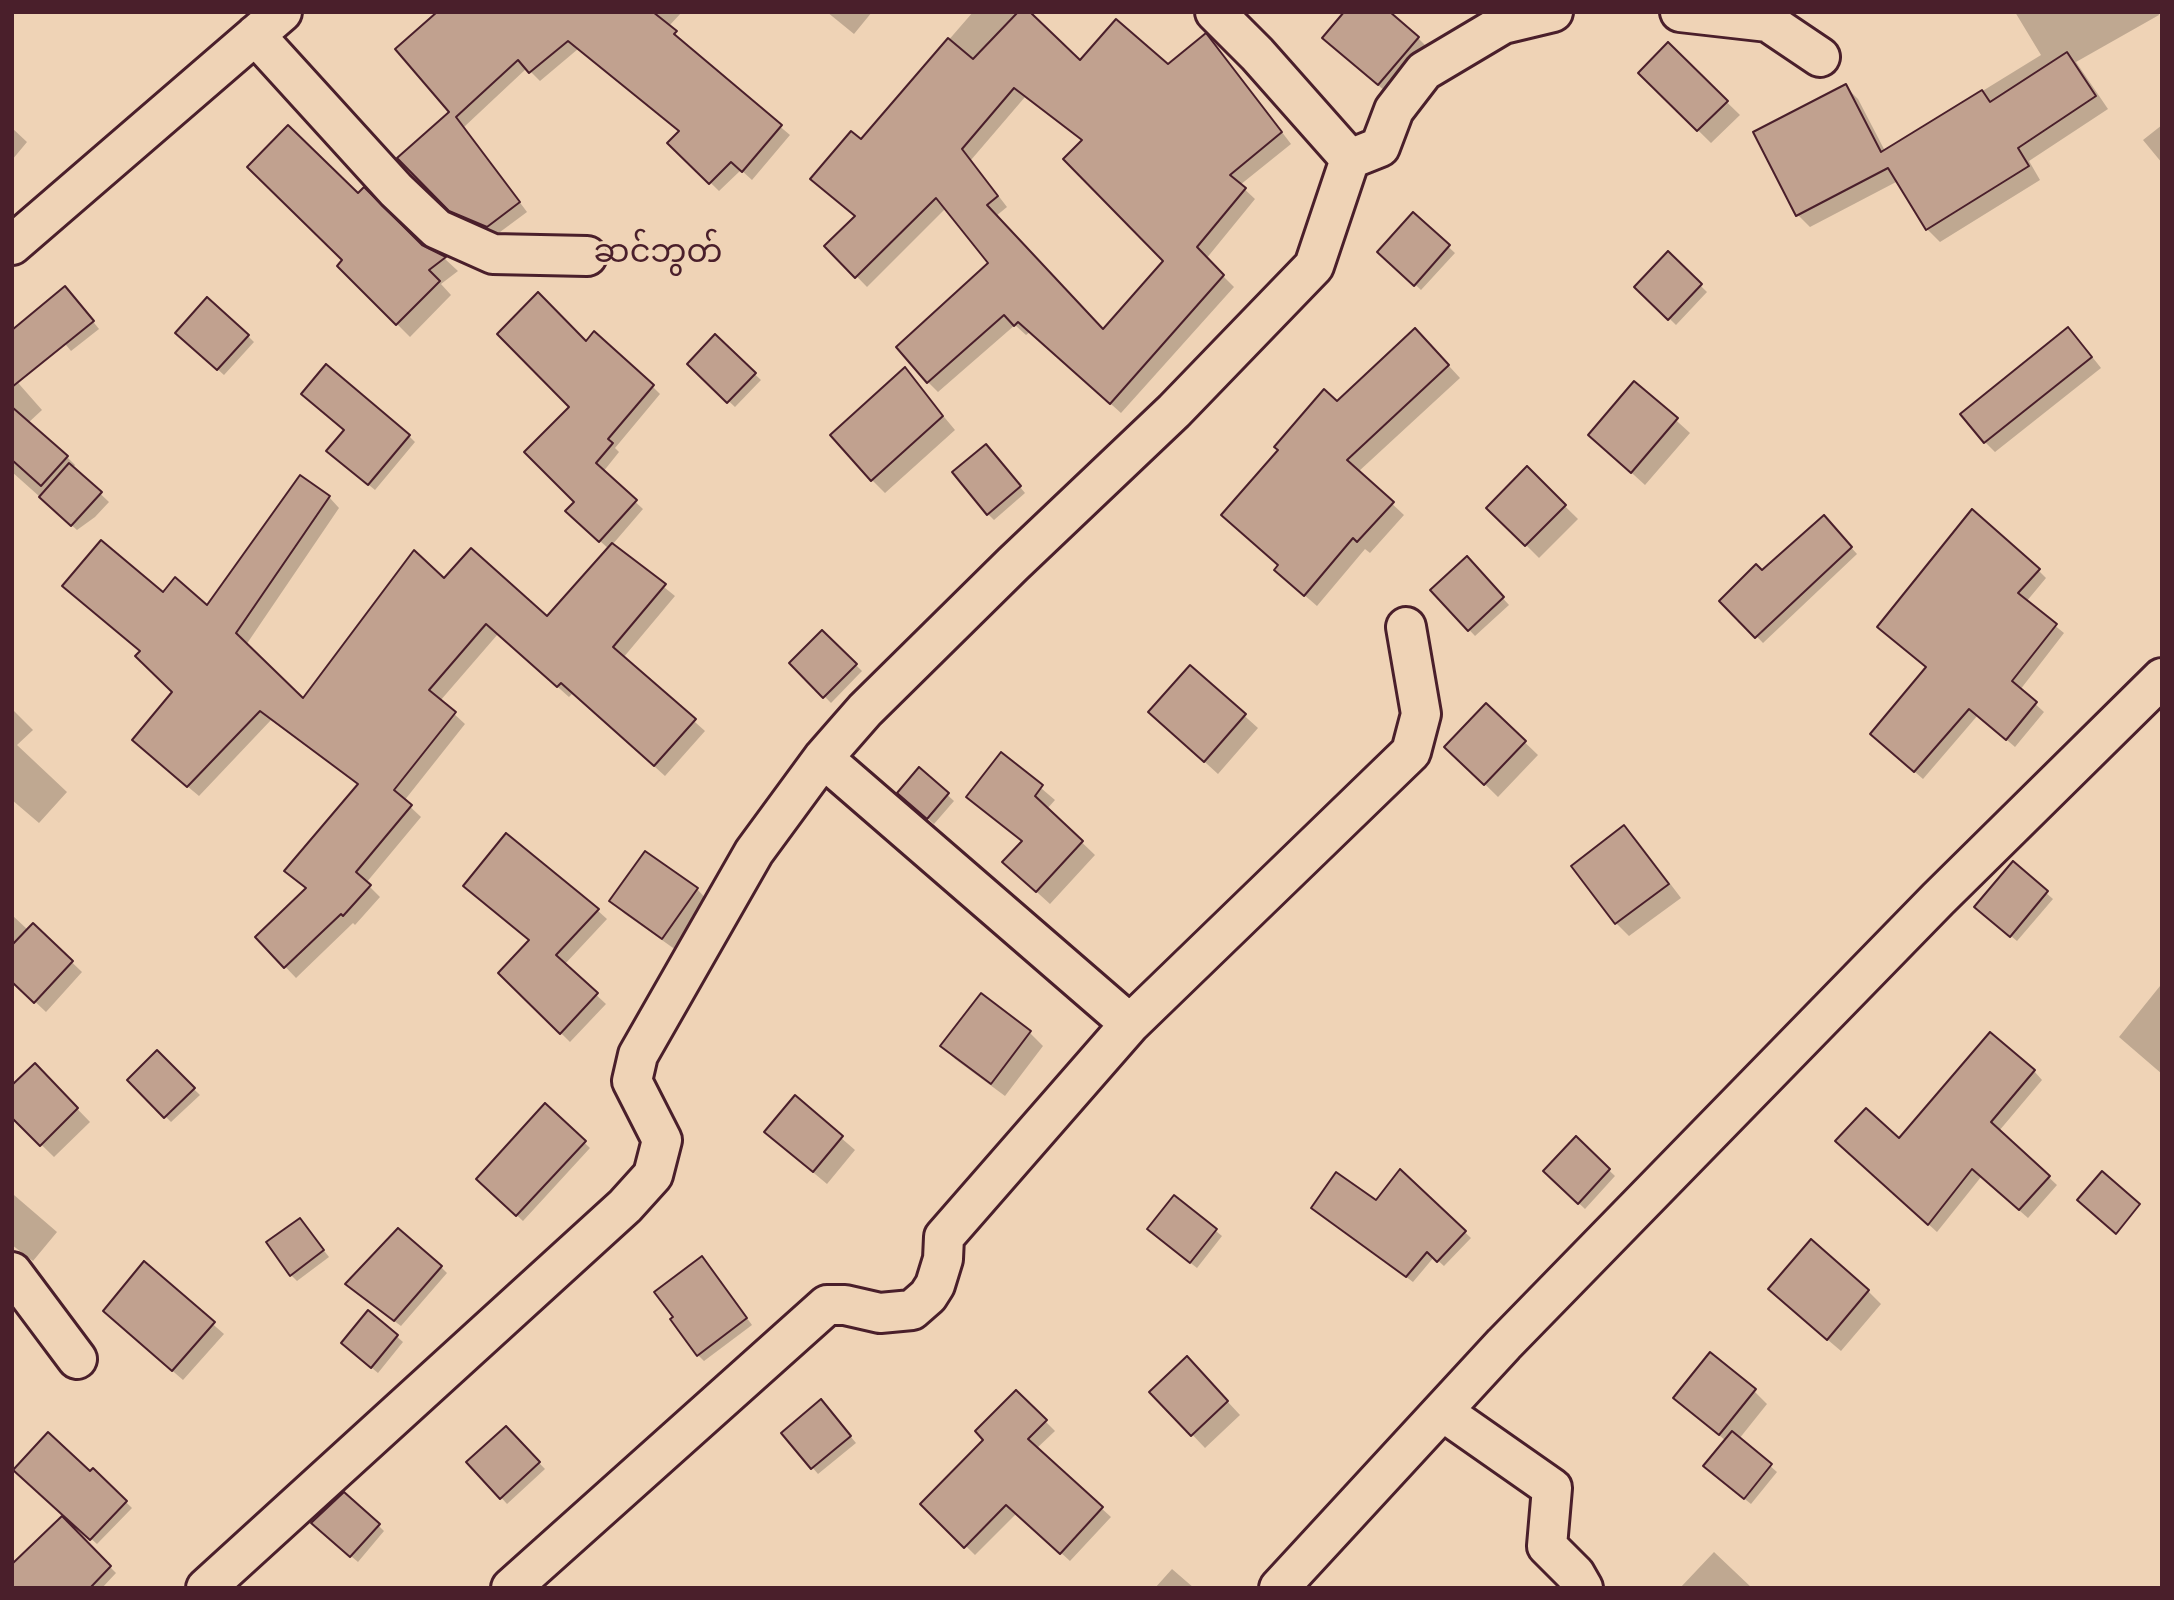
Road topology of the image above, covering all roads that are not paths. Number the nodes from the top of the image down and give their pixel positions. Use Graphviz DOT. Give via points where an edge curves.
graph roads {
  1 [pos="1215,12"];
  2 [pos="1553,12"];
  3 [pos="1680,12"];
  4 [pos="1766,17"];
  5 [pos="269,24"];
  6 [pos="1820,57"];
  7 [pos="1350,159"];
  8 [pos="12,245"];
  9 [pos="587,256"];
  10 [pos="1406,627"];
  11 [pos="2162,678"];
  12 [pos="823,758"];
  13 [pos="1130,1024"];
  14 [pos="12,1272"];
  15 [pos="77,1359"];
  16 [pos="1442,1411"];
  17 [pos="206,1588"];
  18 [pos="512,1588"];
  19 [pos="1279,1588"];
  20 [pos="1583,1588"];
  1 -- 7 [label="street"];
  2 -- 7 [label="street" via="1503,24 1424,71 1394,110 1380,146"];
  3 -- 4 [label="street"];
  4 -- 6 [label="street"];
  5 -- 8 [label="street"];
  5 -- 9 [label="street" via="396,190 437,229 493,254"];
  7 -- 12 [label="street" via="1314,266 1174,411 865,710"];
  10 -- 13 [label="street" via="1421,714 1411,752"];
  11 -- 16 [label="street" via="1938,899"];
  12 -- 13 [label="street"];
  12 -- 17 [label="street" via="754,852 638,1055 632,1081 662,1140 653,1175 625,1206"];
  13 -- 18 [label="street" via="944,1237 943,1259 928,1296 912,1310 880,1313 827,1305"];
  14 -- 15 [label="street"];
  16 -- 19 [label="street"];
  16 -- 20 [label="street" via="1552,1488 1547,1546"];
}
